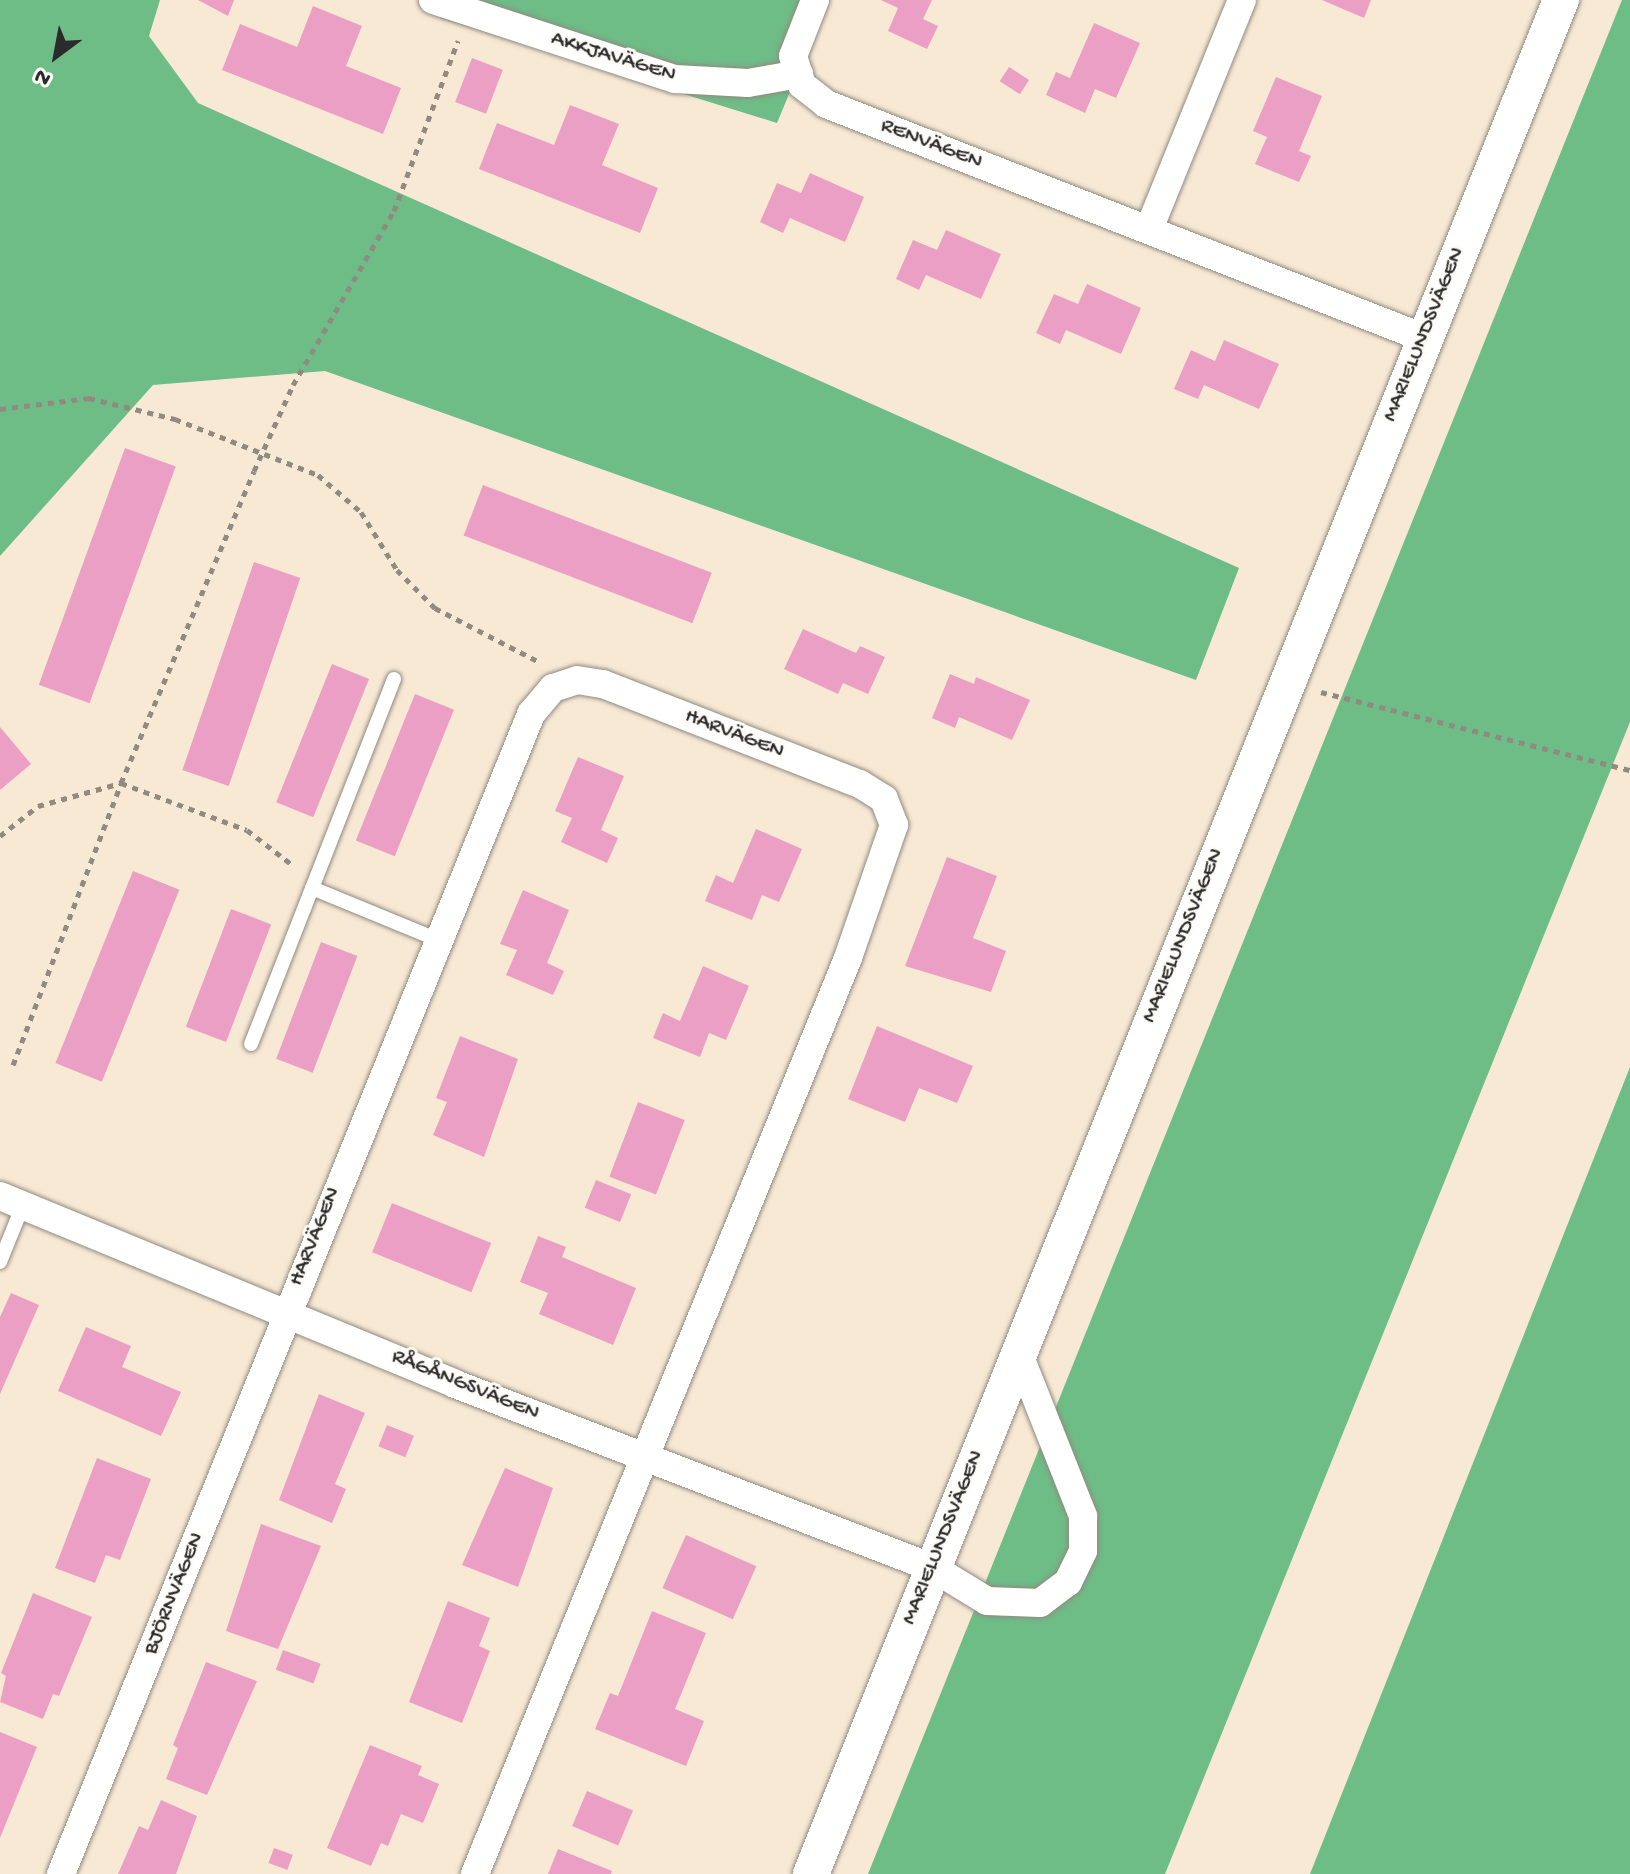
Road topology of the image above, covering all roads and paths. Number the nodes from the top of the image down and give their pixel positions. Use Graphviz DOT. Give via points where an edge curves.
graph roads {
  1 [pos="433,0"];
  2 [pos="815,0"];
  3 [pos="1242,0"];
  4 [pos="1561,0"];
  5 [pos="471,7"];
  6 [pos="799,74"];
  7 [pos="1149,229"];
  8 [pos="1424,338"];
  9 [pos="0,409"];
  10 [pos="266,454"];
  11 [pos="394,679"];
  12 [pos="1286,681"];
  13 [pos="553,688"];
  14 [pos="1630,770"];
  15 [pos="121,783"];
  16 [pos="0,836"];
  17 [pos="312,888"];
  18 [pos="438,940"];
  19 [pos="251,1044"];
  20 [pos="13,1065"];
  21 [pos="12,1201"];
  22 [pos="0,1262"];
  23 [pos="285,1312"];
  24 [pos="1018,1352"];
  25 [pos="643,1458"];
  26 [pos="933,1568"];
  27 [pos="61,1874"];
  28 [pos="475,1874"];
  29 [pos="811,1874"];
  1 -- 5 [label="street, AKKJAVÄGEN"];
  2 -- 6 [label="street" via="793,56"];
  3 -- 7 [label="street"];
  4 -- 8 [label="street, MARIELUNDSVÄGEN"];
  5 -- 6 [label="street, AKKJAVÄGEN" via="675,79 748,83"];
  5 -- 10 [label="path" via="394,211 293,385"];
  6 -- 7 [label="street, RENVÄGEN" via="802,85 826,104"];
  7 -- 8 [label="street, RENVÄGEN"];
  8 -- 12 [label="street, MARIELUNDSVÄGEN"];
  9 -- 10 [label="path" via="89,398 175,419"];
  10 -- 13 [label="path" via="318,475 361,512 397,570 435,608 537,658"];
  10 -- 15 [label="path" via="254,471"];
  11 -- 17 [label="lane"];
  12 -- 14 [label="path"];
  12 -- 24 [label="street, MARIELUNDSVÄGEN"];
  13 -- 18 [label="street, HARVÄGEN" via="531,714"];
  13 -- 25 [label="street, HARVÄGEN" via="577,680 603,684 860,784 884,799 894,825 848,958"];
  15 -- 16 [label="path" via="38,806"];
  15 -- 17 [label="path" via="247,830 285,854"];
  15 -- 20 [label="path"];
  17 -- 18 [label="lane"];
  17 -- 19 [label="lane"];
  18 -- 23 [label="street, HARVÄGEN"];
  21 -- 22 [label="lane"];
  21 -- 23 [label="street, RÅGÅNGSVÄGEN"];
  23 -- 25 [label="street, RÅGÅNGSVÄGEN"];
  23 -- 27 [label="street, BJÖRNVÄGEN"];
  24 -- 26 [label="street, MARIELUNDSVÄGEN"];
  24 -- 26 [label="street, RÅGÅNGSVÄGEN" via="1083,1516 1083,1551 1068,1582 1040,1603 987,1601"];
  25 -- 26 [label="street, RÅGÅNGSVÄGEN"];
  25 -- 28 [label="street"];
  26 -- 29 [label="street, MARIELUNDSVÄGEN"];
}
